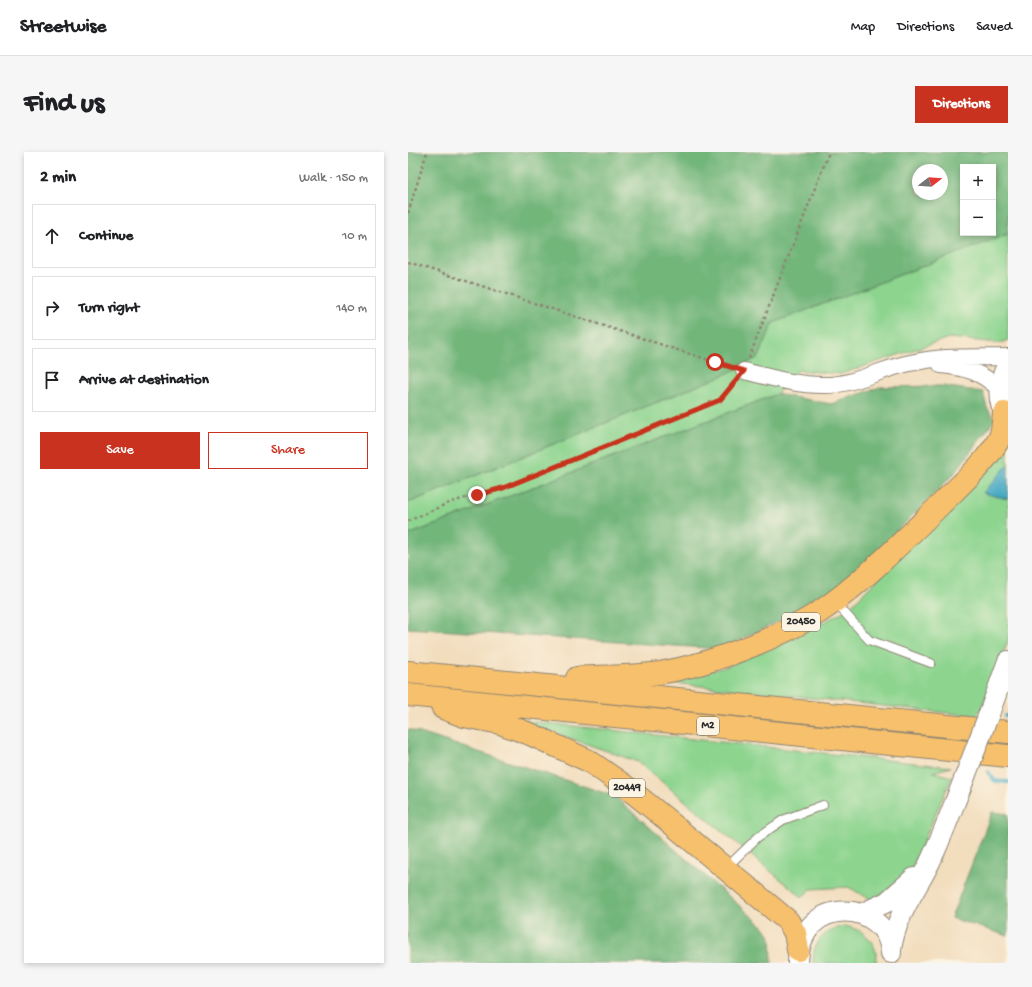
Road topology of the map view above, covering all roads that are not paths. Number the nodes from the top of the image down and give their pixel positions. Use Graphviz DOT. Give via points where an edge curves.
graph roads {
  1 [pos="1008,357"];
  2 [pos="910,363"];
  3 [pos="1008,364"];
  4 [pos="744,371"];
  5 [pos="999,389"];
  6 [pos="1006,416"];
  7 [pos="834,602"];
  8 [pos="1008,661"];
  9 [pos="931,663"];
  10 [pos="408,672"];
  11 [pos="513,682"];
  12 [pos="408,695"];
  13 [pos="1008,732"];
  14 [pos="1008,756"];
  15 [pos="823,805"];
  16 [pos="929,864"];
  17 [pos="725,869"];
  18 [pos="862,914"];
  19 [pos="798,956"];
  20 [pos="891,956"];
  1 -- 2 [label="street" via="966,356"];
  2 -- 4 [label="street" via="846,384 793,383"];
  2 -- 5 [label="street" via="958,366 983,376"];
  3 -- 5 [label="street"];
  5 -- 6 [label="street" via="1000,401"];
  6 -- 7 [label="highway, 20450" via="1000,436 992,450 892,552"];
  7 -- 9 [label="lane" via="869,640"];
  7 -- 11 [label="highway, 20450" via="785,631 724,656 684,668 658,673"];
  8 -- 16 [label="street, bridge" via="964,782"];
  10 -- 11 [label="highway, M2"];
  11 -- 13 [label="highway, M2"];
  12 -- 14 [label="highway, M2"];
  12 -- 17 [label="highway, 20449" via="464,716 530,734 589,761 625,786"];
  15 -- 17 [label="lane" via="783,820 758,837"];
  16 -- 18 [label="street" via="887,902"];
  16 -- 20 [label="street" via="900,914 893,933"];
  17 -- 19 [label="highway, 20449" via="788,921 795,933"];
  18 -- 19 [label="street" via="834,912 821,917 810,925 802,937"];
  18 -- 20 [label="street" via="881,928 887,938"];
}
